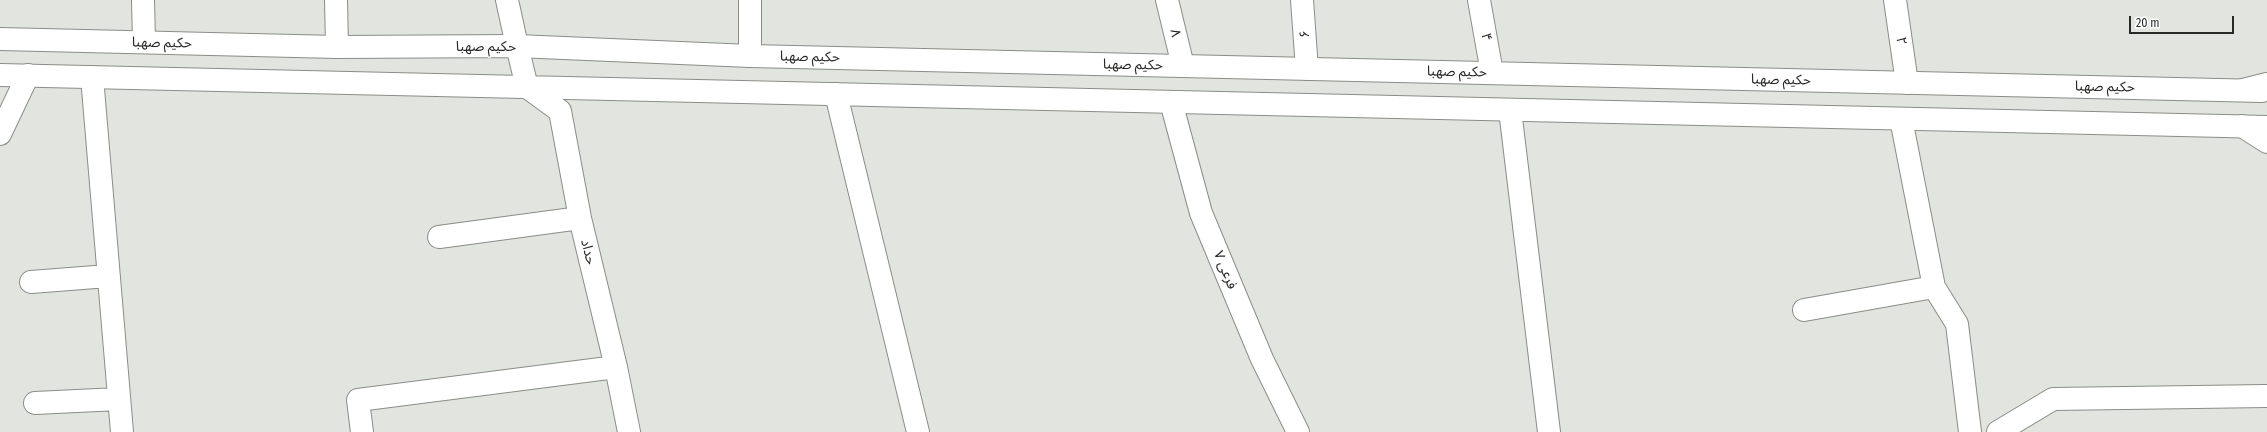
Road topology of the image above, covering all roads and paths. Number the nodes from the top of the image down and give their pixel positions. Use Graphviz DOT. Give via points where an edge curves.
graph roads {
  1 [pos="143,0"];
  2 [pos="336,0"];
  3 [pos="507,0"];
  4 [pos="750,0"];
  5 [pos="1167,0"];
  6 [pos="1302,0"];
  7 [pos="1479,0"];
  8 [pos="1895,0"];
  9 [pos="0,39"];
  10 [pos="144,42"];
  11 [pos="517,46"];
  12 [pos="337,47"];
  13 [pos="750,56"];
  14 [pos="1182,66"];
  15 [pos="1307,69"];
  16 [pos="1492,73"];
  17 [pos="0,75"];
  18 [pos="28,76"];
  19 [pos="92,77"];
  20 [pos="1907,83"];
  21 [pos="2267,84"];
  22 [pos="527,87"];
  23 [pos="2243,90"];
  24 [pos="2267,91"];
  25 [pos="836,94"];
  26 [pos="1171,102"];
  27 [pos="1510,110"];
  28 [pos="1901,119"];
  29 [pos="2242,126"];
  30 [pos="2267,127"];
  31 [pos="0,134"];
  32 [pos="2267,142"];
  33 [pos="580,218"];
  34 [pos="439,237"];
  35 [pos="108,276"];
  36 [pos="31,282"];
  37 [pos="1934,287"];
  38 [pos="1804,310"];
  39 [pos="616,367"];
  40 [pos="2267,396"];
  41 [pos="119,399"];
  42 [pos="35,403"];
  43 [pos="122,432"];
  44 [pos="362,432"];
  45 [pos="629,432"];
  46 [pos="918,432"];
  47 [pos="1298,432"];
  48 [pos="1549,432"];
  49 [pos="1970,432"];
  50 [pos="1998,432"];
  1 -- 10 [label="street"];
  2 -- 12 [label="street"];
  3 -- 11 [label="street"];
  4 -- 13 [label="street"];
  5 -- 14 [label="street, ۸"];
  6 -- 15 [label="street, ۶"];
  7 -- 16 [label="street, ۴"];
  8 -- 20 [label="street, ۲"];
  9 -- 10 [label="street, حکیم صهبا"];
  10 -- 12 [label="street, حکیم صهبا"];
  11 -- 12 [label="street, حکیم صهبا"];
  11 -- 13 [label="street, حکیم صهبا"];
  11 -- 22 [label="street"];
  13 -- 14 [label="street, حکیم صهبا"];
  14 -- 15 [label="street, حکیم صهبا"];
  15 -- 16 [label="street, حکیم صهبا"];
  16 -- 20 [label="street, حکیم صهبا"];
  17 -- 18 [label="street"];
  18 -- 19 [label="street"];
  18 -- 31 [label="street"];
  19 -- 22 [label="street"];
  19 -- 35 [label="street"];
  20 -- 23 [label="street, حکیم صهبا"];
  21 -- 23 [label="street"];
  22 -- 25 [label="street"];
  22 -- 33 [label="street, حداد" via="560,111"];
  23 -- 24 [label="street, حکیم صهبا"];
  25 -- 26 [label="street"];
  25 -- 46 [label="street"];
  26 -- 27 [label="street"];
  26 -- 47 [label="street, فرعی ۷" via="1202,213 1262,359"];
  27 -- 28 [label="street"];
  27 -- 48 [label="street"];
  28 -- 29 [label="street"];
  28 -- 37 [label="street"];
  29 -- 30 [label="street"];
  29 -- 32 [label="street"];
  33 -- 34 [label="street"];
  33 -- 39 [label="street, حداد"];
  35 -- 36 [label="street"];
  35 -- 41 [label="street"];
  37 -- 38 [label="street"];
  37 -- 49 [label="street" via="1958,324"];
  39 -- 44 [label="street" via="358,400"];
  39 -- 45 [label="street, حداد"];
  40 -- 50 [label="street" via="2053,400"];
  41 -- 42 [label="street"];
  41 -- 43 [label="street"];
}
